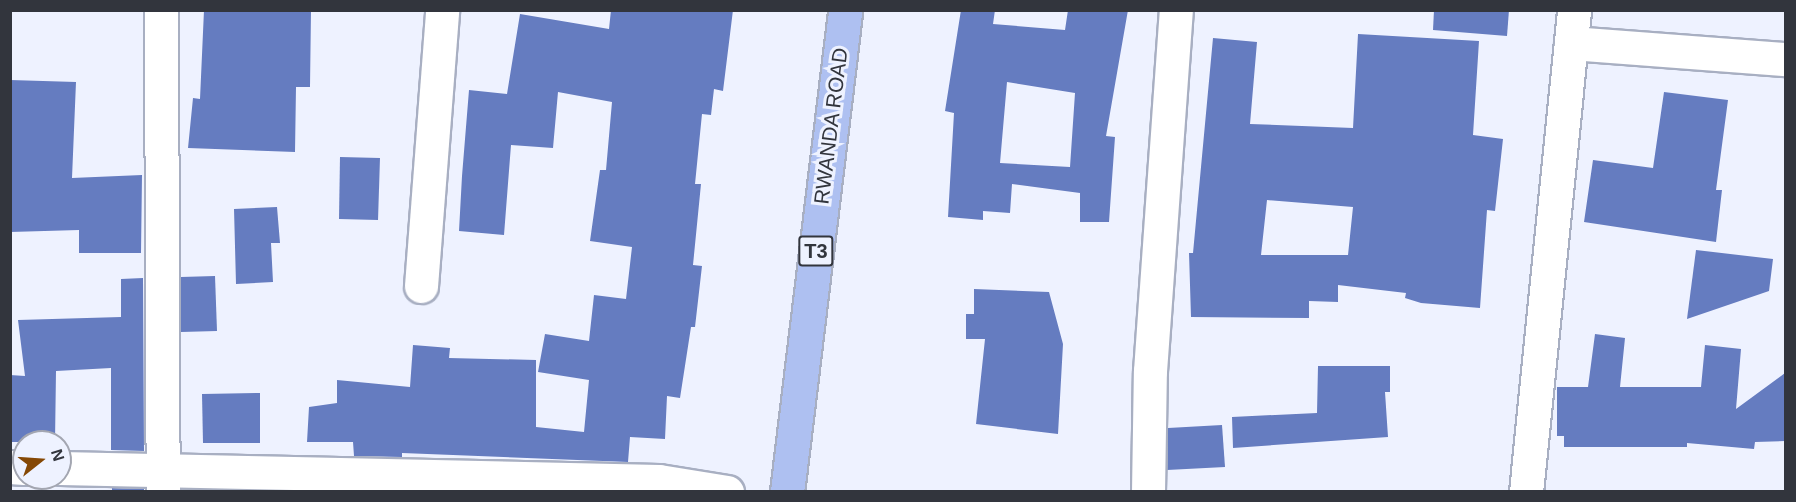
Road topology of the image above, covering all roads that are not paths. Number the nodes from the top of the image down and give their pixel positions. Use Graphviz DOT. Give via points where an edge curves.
graph roads {
  1 [pos="161,10"];
  2 [pos="442,10"];
  3 [pos="845,10"];
  4 [pos="1176,10"];
  5 [pos="1574,10"];
  6 [pos="1570,43"];
  7 [pos="1785,59"];
  8 [pos="421,286"];
  9 [pos="72,470"];
  10 [pos="163,481"];
  11 [pos="727,492"];
  12 [pos="787,492"];
  13 [pos="1148,492"];
  14 [pos="1526,492"];
  1 -- 10 [label="street"];
  2 -- 8 [label="street"];
  3 -- 12 [label="highway, RWANDA ROAD / T3"];
  4 -- 13 [label="street" via="1150,371"];
  5 -- 6 [label="street"];
  6 -- 7 [label="street"];
  6 -- 14 [label="street"];
  9 -- 10 [label="street"];
  10 -- 11 [label="street" via="659,481"];
}
